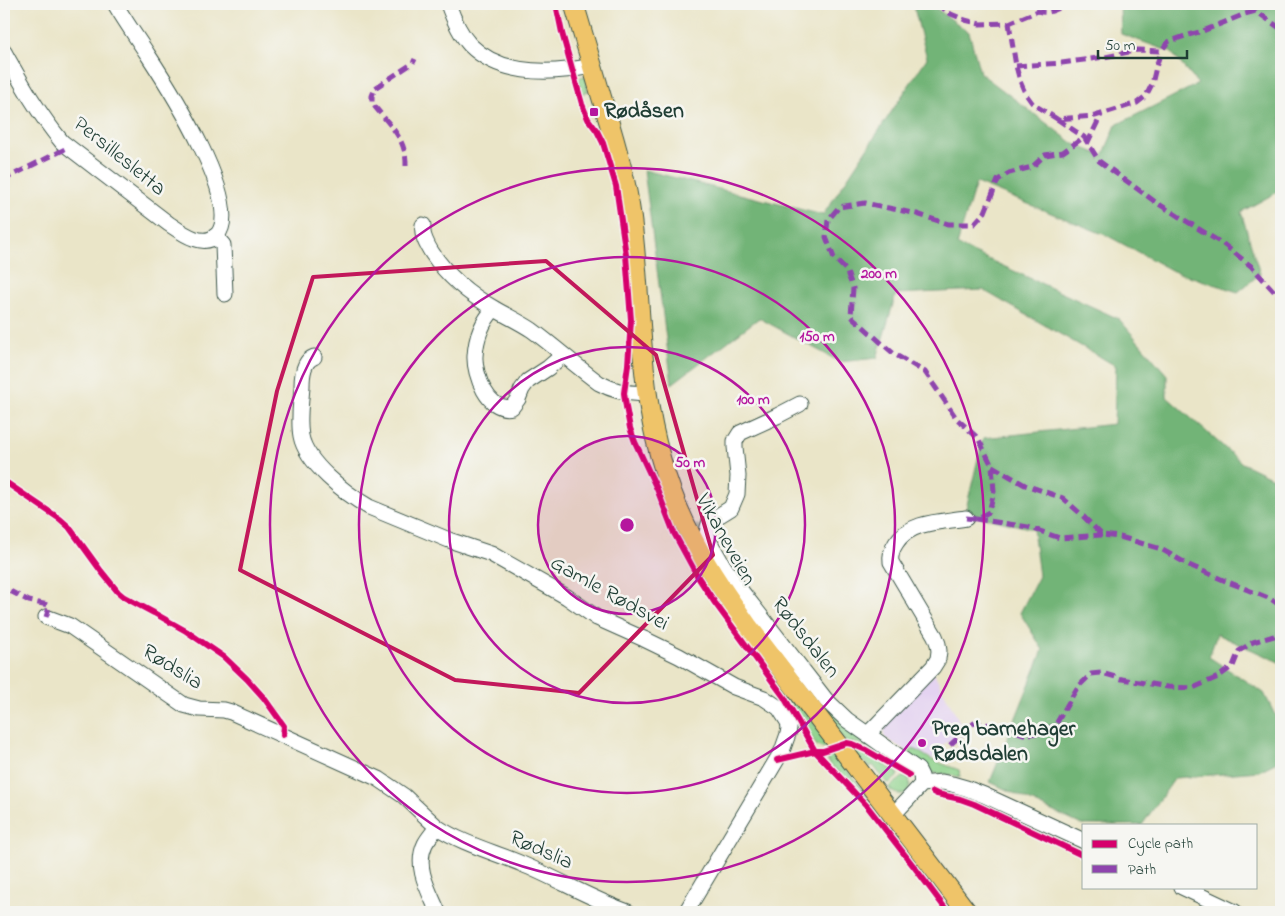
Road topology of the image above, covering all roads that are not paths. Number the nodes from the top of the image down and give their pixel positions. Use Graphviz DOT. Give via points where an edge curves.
graph roads {
  1 [pos="115,4"];
  2 [pos="448,4"];
  3 [pos="574,4"];
  4 [pos="4,52"];
  5 [pos="592,66"];
  6 [pos="423,225"];
  7 [pos="215,236"];
  8 [pos="225,294"];
  9 [pos="494,309"];
  10 [pos="563,355"];
  11 [pos="314,356"];
  12 [pos="647,392"];
  13 [pos="800,404"];
  14 [pos="966,518"];
  15 [pos="46,617"];
  16 [pos="868,734"];
  17 [pos="922,784"];
  18 [pos="893,816"];
  19 [pos="437,827"];
  20 [pos="1082,840"];
  21 [pos="1184,888"];
  22 [pos="438,912"];
  23 [pos="628,912"];
  24 [pos="686,912"];
  25 [pos="967,912"];
  26 [pos="1235,912"];
  1 -- 7 [label="street" via="176,98 208,163 223,213 220,231"];
  2 -- 5 [label="street" via="464,37 497,63 546,71"];
  3 -- 5 [label="main road, Vikaneveien"];
  4 -- 7 [label="street, Persillesletta" via="35,108 62,142 184,234 204,240"];
  5 -- 12 [label="main road, Vikaneveien" via="619,158 631,214"];
  6 -- 9 [label="street" via="424,237 440,265 466,290"];
  7 -- 8 [label="street" via="224,245"];
  9 -- 10 [label="street" via="530,328"];
  9 -- 10 [label="street" via="481,330 475,354 477,373 494,404 512,407 528,381"];
  10 -- 12 [label="street" via="608,388 633,394"];
  11 -- 24 [label="street, Gamle Rødsvei" via="306,362 302,379 302,444 321,469 356,500 449,540 491,554 597,618 644,638 734,687 764,698 784,714 789,728 782,751"];
  12 -- 18 [label="main road, Vikaneveien" via="662,461 703,558 753,633"];
  13 -- 16 [label="street, Rødsdalen" via="740,433 735,448 737,494 729,510 710,521 707,534 733,580 826,700"];
  14 -- 16 [label="street" via="916,527 898,540 891,553 891,562 935,636 938,659"];
  15 -- 19 [label="street, Rødslia" via="70,626 184,705 231,712 379,779 404,796"];
  16 -- 17 [label="street, Rødsdalen" via="918,770"];
  17 -- 18 [label="street"];
  17 -- 20 [label="street" via="942,782 966,788"];
  18 -- 25 [label="main road, Vikaneveien"];
  19 -- 22 [label="street" via="425,844 421,862 425,882"];
  19 -- 23 [label="street, Rødslia"];
  21 -- 26 [label="street"];
}
